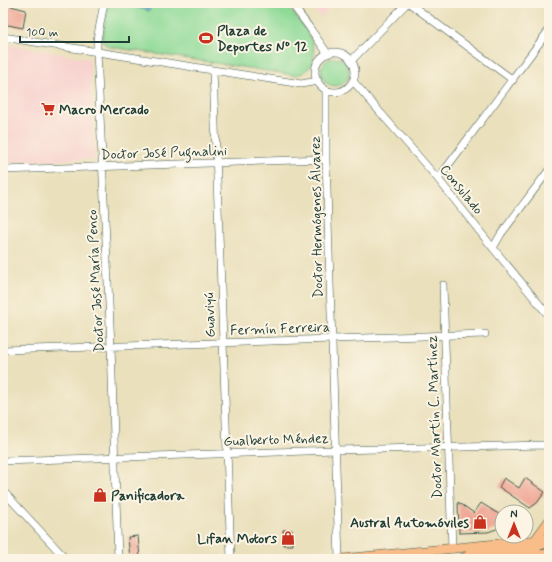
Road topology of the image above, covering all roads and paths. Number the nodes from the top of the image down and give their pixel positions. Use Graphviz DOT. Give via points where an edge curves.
graph roads {
  1 [pos="104,3"];
  2 [pos="291,3"];
  3 [pos="408,3"];
  4 [pos="549,30"];
  5 [pos="3,37"];
  6 [pos="97,52"];
  7 [pos="328,54"];
  8 [pos="351,61"];
  9 [pos="213,70"];
  10 [pos="512,80"];
  11 [pos="353,81"];
  12 [pos="318,82"];
  13 [pos="326,90"];
  14 [pos="326,159"];
  15 [pos="217,163"];
  16 [pos="103,167"];
  17 [pos="3,170"];
  18 [pos="549,170"];
  19 [pos="438,179"];
  20 [pos="493,248"];
  21 [pos="443,285"];
  22 [pos="548,313"];
  23 [pos="485,334"];
  24 [pos="445,335"];
  25 [pos="332,339"];
  26 [pos="223,342"];
  27 [pos="111,346"];
  28 [pos="3,350"];
  29 [pos="448,447"];
  30 [pos="549,447"];
  31 [pos="336,450"];
  32 [pos="227,454"];
  33 [pos="115,457"];
  34 [pos="3,461"];
  35 [pos="3,491"];
  36 [pos="549,521"];
  37 [pos="549,539"];
  38 [pos="535,540"];
  39 [pos="549,542"];
  40 [pos="452,549"];
  41 [pos="547,553"];
  42 [pos="524,555"];
  43 [pos="66,559"];
  44 [pos="118,559"];
  45 [pos="231,559"];
  46 [pos="338,559"];
  47 [pos="342,559"];
  48 [pos="461,559"];
  49 [pos="494,559"];
  1 -- 6 [label="street, Doctor José María Penco"];
  2 -- 7 [label="street"];
  3 -- 8 [label="street"];
  3 -- 10 [label="street"];
  4 -- 10 [label="street"];
  5 -- 6 [label="street"];
  6 -- 9 [label="street"];
  6 -- 16 [label="street, Doctor José María Penco"];
  7 -- 8 [label="street" via="342,54"];
  7 -- 12 [label="street" via="320,60 316,68"];
  8 -- 11 [label="street" via="355,72"];
  9 -- 12 [label="street" via="295,83"];
  9 -- 15 [label="street, Guaviyú"];
  10 -- 19 [label="street"];
  11 -- 13 [label="street" via="344,90"];
  11 -- 19 [label="street, Consulado"];
  12 -- 13 [label="street"];
  13 -- 14 [label="street, Doctor Hermógenes Álvarez"];
  14 -- 15 [label="street, Doctor José Pugnalini"];
  14 -- 25 [label="street, Doctor Hermógenes Álvarez"];
  15 -- 16 [label="street, Doctor José Pugnalini"];
  15 -- 26 [label="street, Guaviyú"];
  16 -- 17 [label="street, Doctor José Pugnalini"];
  16 -- 27 [label="street, Doctor José María Penco"];
  18 -- 20 [label="street"];
  19 -- 20 [label="street, Consulado"];
  20 -- 22 [label="street, Consulado"];
  21 -- 24 [label="street, Doctor Martín C. Martínez"];
  23 -- 24 [label="street, Fermín Ferreira"];
  24 -- 25 [label="street, Fermín Ferreira"];
  24 -- 29 [label="street, Doctor Martín C. Martínez"];
  25 -- 26 [label="street, Fermín Ferreira"];
  25 -- 31 [label="street, Doctor Hermógenes Álvarez"];
  26 -- 27 [label="street, Fermín Ferreira"];
  26 -- 32 [label="street, Guaviyú"];
  27 -- 28 [label="street, Fermín Ferreira"];
  27 -- 33 [label="street, Doctor José María Penco"];
  29 -- 30 [label="street, Gualberto Méndez"];
  29 -- 31 [label="street, Gualberto Méndez"];
  29 -- 40 [label="street, Doctor Martín C. Martínez"];
  31 -- 32 [label="street, Gualberto Méndez"];
  31 -- 46 [label="street, Doctor Hermógenes Álvarez"];
  32 -- 33 [label="street, Gualberto Méndez"];
  32 -- 45 [label="street, Guaviyú"];
  33 -- 34 [label="street, Gualberto Méndez"];
  33 -- 44 [label="street, Doctor José María Penco"];
  35 -- 43 [label="street"];
  36 -- 38 [label="main road"];
  37 -- 38 [label="main road"];
  38 -- 40 [label="main road"];
  38 -- 42 [label="main road"];
  39 -- 42 [label="main road"];
  40 -- 47 [label="main road"];
  41 -- 42 [label="main road"];
  42 -- 48 [label="main road" via="470,555"];
  42 -- 49 [label="main road"];
}
